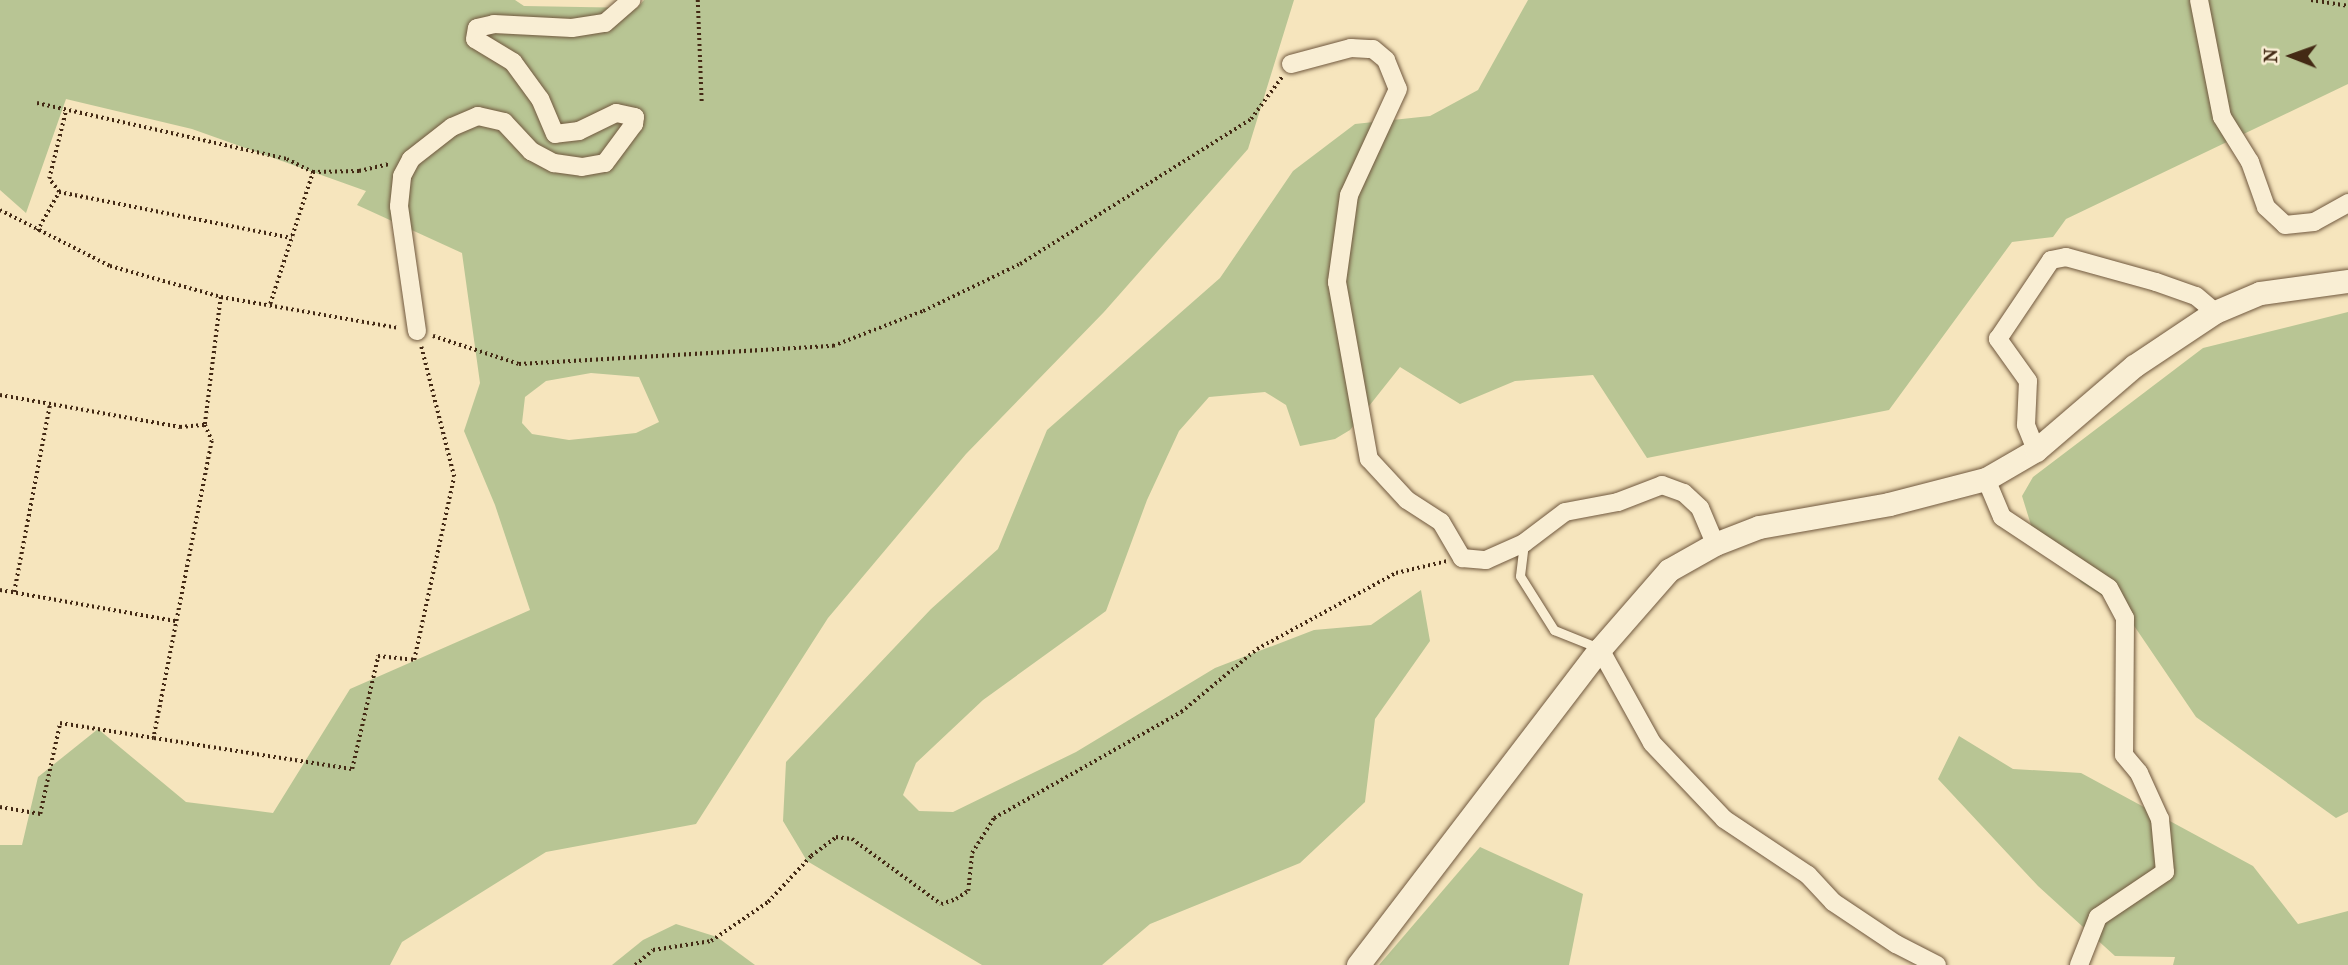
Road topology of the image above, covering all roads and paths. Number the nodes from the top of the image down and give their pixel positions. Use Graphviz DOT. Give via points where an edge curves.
graph roads {
  1 [pos="631,0"];
  2 [pos="698,0"];
  3 [pos="2200,0"];
  4 [pos="2311,0"];
  5 [pos="2348,6"];
  6 [pos="1291,64"];
  7 [pos="37,103"];
  8 [pos="702,103"];
  9 [pos="66,110"];
  10 [pos="411,159"];
  11 [pos="313,172"];
  12 [pos="59,192"];
  13 [pos="2348,203"];
  14 [pos="0,210"];
  15 [pos="37,231"];
  16 [pos="292,238"];
  17 [pos="2348,281"];
  18 [pos="221,297"];
  19 [pos="270,304"];
  20 [pos="2215,312"];
  21 [pos="416,331"];
  22 [pos="0,394"];
  23 [pos="50,404"];
  24 [pos="205,425"];
  25 [pos="2036,450"];
  26 [pos="1986,479"];
  27 [pos="1524,543"];
  28 [pos="1715,544"];
  29 [pos="1462,558"];
  30 [pos="0,590"];
  31 [pos="13,592"];
  32 [pos="176,621"];
  33 [pos="1600,649"];
  34 [pos="154,738"];
  35 [pos="0,807"];
  36 [pos="635,965"];
  37 [pos="1358,965"];
  38 [pos="1937,965"];
  39 [pos="2079,965"];
  1 -- 10 [label="street" via="605,23 572,28 494,24 477,29 475,38 513,62 540,99 555,134 579,131 616,113 635,117 606,163 582,167 554,163 531,150 504,122 478,116 452,127"];
  2 -- 8 [label="path"];
  3 -- 13 [label="street" via="2222,117 2250,162 2266,207 2285,225 2314,222"];
  4 -- 5 [label="path"];
  6 -- 21 [label="path" via="1251,119 1020,264 923,312 833,346 519,364"];
  6 -- 29 [label="street" via="1351,48 1373,49 1386,60 1395,80 1398,89 1349,195 1337,282 1343,333 1368,459 1407,500 1441,522"];
  7 -- 9 [label="path"];
  9 -- 11 [label="path" via="287,159"];
  9 -- 12 [label="path" via="49,179"];
  10 -- 11 [label="path" via="359,171"];
  10 -- 21 [label="street" via="402,176 399,206"];
  11 -- 16 [label="path"];
  12 -- 15 [label="path"];
  12 -- 16 [label="path"];
  14 -- 15 [label="path"];
  15 -- 18 [label="path" via="110,266"];
  16 -- 19 [label="path"];
  17 -- 20 [label="street" via="2273,290"];
  18 -- 19 [label="path"];
  18 -- 24 [label="path"];
  19 -- 21 [label="path"];
  20 -- 25 [label="street" via="2134,366"];
  20 -- 25 [label="street" via="2196,296 2156,282 2066,257 2051,260 1998,339 2028,381 2026,425"];
  21 -- 34 [label="path" via="454,477 414,660 378,656 352,769"];
  22 -- 23 [label="path"];
  23 -- 24 [label="path" via="180,427"];
  23 -- 31 [label="path"];
  24 -- 32 [label="path" via="212,441"];
  25 -- 26 [label="street"];
  26 -- 28 [label="street" via="1889,504 1759,527"];
  26 -- 39 [label="street" via="2002,517 2109,588 2125,618 2124,755 2140,774 2160,819 2165,872 2098,917"];
  27 -- 28 [label="street" via="1564,512 1618,502 1662,485 1684,493 1700,508"];
  27 -- 29 [label="street" via="1486,560"];
  27 -- 33 [label="lane" via="1520,576 1555,630"];
  28 -- 33 [label="street" via="1669,570 1649,588"];
  29 -- 36 [label="path" via="1396,573 1269,643 1181,712 993,818 972,853 968,891 956,899 941,904 852,839 836,838 811,856 768,902 711,941 653,950"];
  30 -- 31 [label="path"];
  31 -- 32 [label="path"];
  32 -- 34 [label="path"];
  33 -- 37 [label="street"];
  33 -- 38 [label="street" via="1652,743 1724,819 1808,875 1833,902"];
  34 -- 35 [label="path" via="60,723 40,814"];
}
